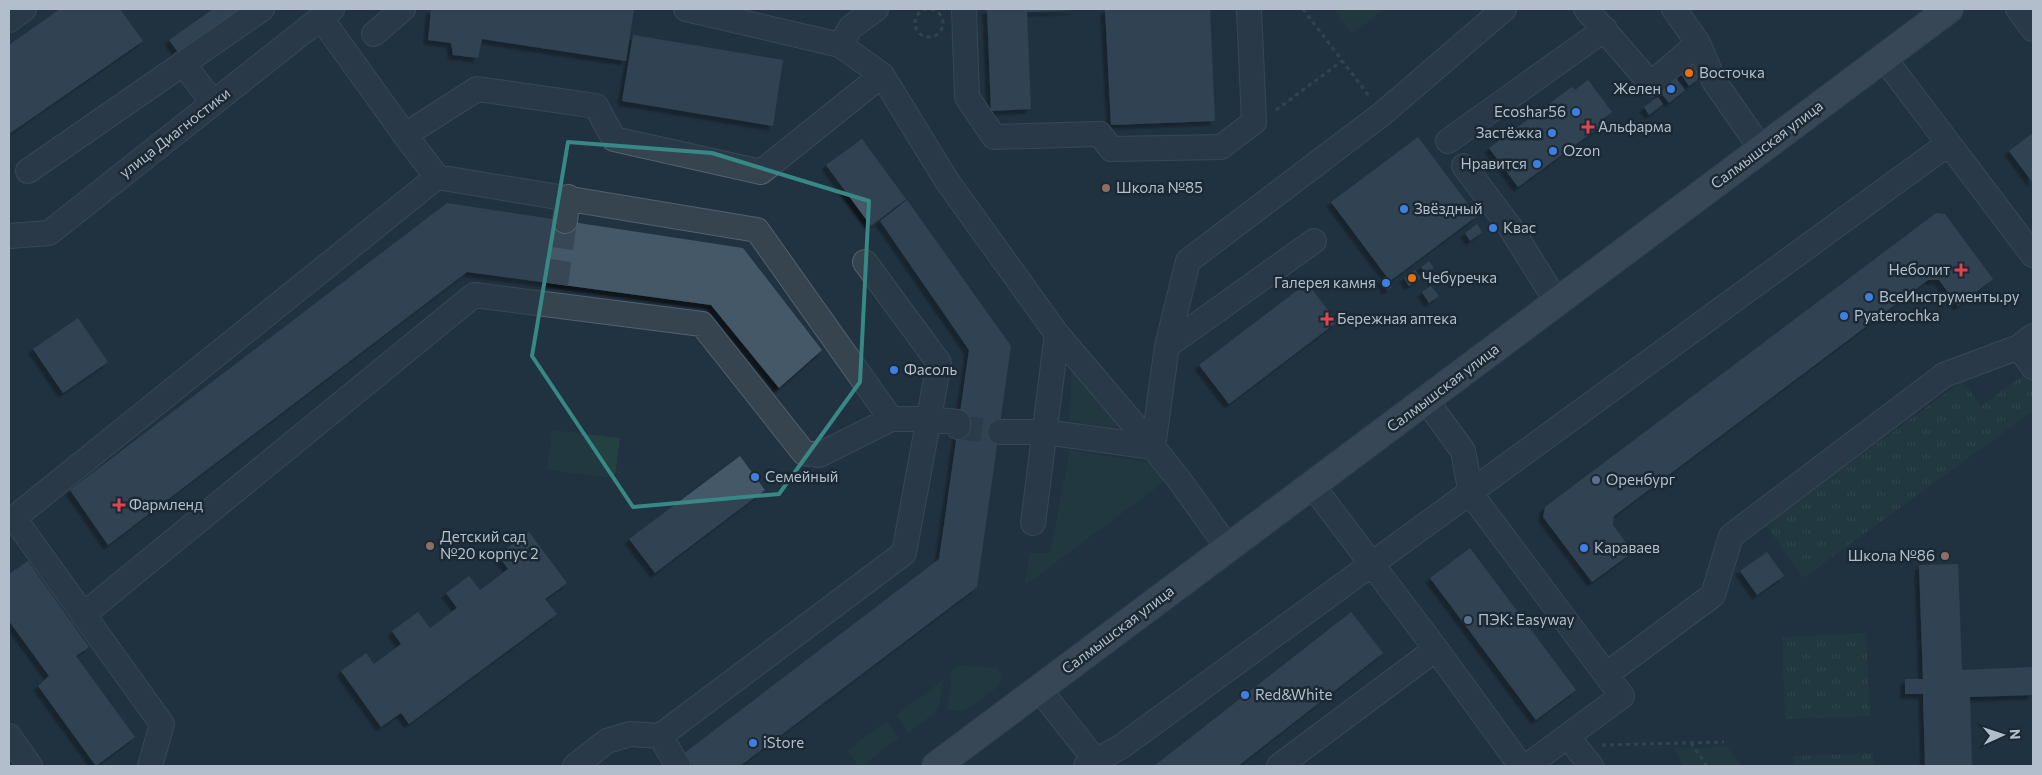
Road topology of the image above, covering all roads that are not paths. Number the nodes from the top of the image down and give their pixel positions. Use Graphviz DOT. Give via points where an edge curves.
graph roads {
  1 [pos="24,9"];
  2 [pos="262,9"];
  3 [pos="403,9"];
  4 [pos="686,9"];
  5 [pos="876,9"];
  6 [pos="964,9"];
  7 [pos="1250,9"];
  8 [pos="1504,9"];
  9 [pos="1586,9"];
  10 [pos="1674,9"];
  11 [pos="1949,9"];
  12 [pos="2018,9"];
  13 [pos="326,13"];
  14 [pos="9,20"];
  15 [pos="1605,29"];
  16 [pos="2033,29"];
  17 [pos="374,34"];
  18 [pos="1698,43"];
  19 [pos="840,45"];
  20 [pos="1884,58"];
  21 [pos="184,63"];
  22 [pos="882,75"];
  23 [pos="213,103"];
  24 [pos="405,135"];
  25 [pos="1448,141"];
  26 [pos="1948,144"];
  27 [pos="1762,150"];
  28 [pos="1464,166"];
  29 [pos="28,171"];
  30 [pos="438,177"];
  31 [pos="568,197"];
  32 [pos="565,221"];
  33 [pos="9,236"];
  34 [pos="1314,241"];
  35 [pos="2033,255"];
  36 [pos="865,262"];
  37 [pos="1557,302"];
  38 [pos="1057,334"];
  39 [pos="2026,341"];
  40 [pos="1168,346"];
  41 [pos="2033,367"];
  42 [pos="1426,400"];
  43 [pos="891,419"];
  44 [pos="928,419"];
  45 [pos="958,427"];
  46 [pos="1000,432"];
  47 [pos="1045,432"];
  48 [pos="1153,447"];
  49 [pos="1312,485"];
  50 [pos="1471,494"];
  51 [pos="10,517"];
  52 [pos="1033,523"];
  53 [pos="1228,548"];
  54 [pos="1372,565"];
  55 [pos="83,615"];
  56 [pos="1436,649"];
  57 [pos="1607,674"];
  58 [pos="1039,689"];
  59 [pos="9,736"];
  60 [pos="660,736"];
  61 [pos="1572,741"];
  62 [pos="1093,764"];
  63 [pos="30,766"];
  64 [pos="150,766"];
  65 [pos="575,766"];
  66 [pos="678,766"];
  67 [pos="936,766"];
  68 [pos="1279,766"];
  69 [pos="1521,766"];
  70 [pos="1527,766"];
  71 [pos="1590,766"];
  1 -- 14 [label="street"];
  2 -- 21 [label="street"];
  3 -- 17 [label="street"];
  4 -- 19 [label="street"];
  5 -- 19 [label="street" via="851,27"];
  6 -- 7 [label="street" via="967,97 994,137 1100,134 1111,149 1221,147 1254,122"];
  8 -- 40 [label="street" via="1382,114 1188,261"];
  9 -- 15 [label="street"];
  10 -- 18 [label="street"];
  11 -- 20 [label="main road, Салмышская улица"];
  12 -- 16 [label="street"];
  13 -- 23 [label="street, улица Диагностики"];
  13 -- 24 [label="street"];
  15 -- 18 [label="street" via="1651,84"];
  15 -- 25 [label="street"];
  18 -- 27 [label="street" via="1714,81"];
  19 -- 22 [label="street"];
  20 -- 26 [label="street"];
  20 -- 27 [label="main road, Салмышская улица"];
  21 -- 23 [label="street"];
  21 -- 29 [label="street"];
  22 -- 24 [label="street" via="761,172 614,139 596,106 477,89"];
  22 -- 38 [label="street" via="947,181"];
  23 -- 33 [label="street, улица Диагностики" via="49,233"];
  24 -- 30 [label="street"];
  26 -- 35 [label="street"];
  26 -- 50 [label="street"];
  27 -- 37 [label="main road, Салмышская улица"];
  28 -- 37 [label="street" via="1510,228"];
  30 -- 31 [label="street"];
  30 -- 51 [label="street"];
  31 -- 32 [label="street"];
  31 -- 43 [label="street" via="757,230"];
  34 -- 40 [label="street"];
  36 -- 44 [label="street" via="939,362"];
  37 -- 42 [label="main road, Салмышская улица"];
  38 -- 47 [label="street"];
  38 -- 48 [label="street"];
  39 -- 41 [label="street"];
  39 -- 57 [label="street" via="1944,375 1731,536 1713,595"];
  40 -- 48 [label="street"];
  42 -- 49 [label="main road, Салмышская улица"];
  42 -- 50 [label="street" via="1463,451"];
  43 -- 44 [label="street"];
  43 -- 55 [label="street" via="819,456 804,453 702,324 554,294 474,295"];
  44 -- 45 [label="street" via="958,422"];
  44 -- 60 [label="street" via="904,553"];
  46 -- 47 [label="street"];
  47 -- 48 [label="street"];
  47 -- 52 [label="street"];
  48 -- 53 [label="street"];
  49 -- 53 [label="main road, Салмышская улица"];
  49 -- 54 [label="street"];
  50 -- 54 [label="street"];
  50 -- 57 [label="street"];
  51 -- 55 [label="street"];
  53 -- 58 [label="main road, Салмышская улица"];
  54 -- 56 [label="street"];
  54 -- 62 [label="street"];
  55 -- 64 [label="street" via="162,724"];
  56 -- 68 [label="street"];
  56 -- 69 [label="street"];
  57 -- 61 [label="street" via="1622,696"];
  58 -- 62 [label="street"];
  58 -- 67 [label="main road, Салмышская улица"];
  59 -- 63 [label="street"];
  60 -- 65 [label="street" via="630,734 607,742"];
  60 -- 66 [label="street"];
  61 -- 70 [label="street"];
  61 -- 71 [label="street"];
}
